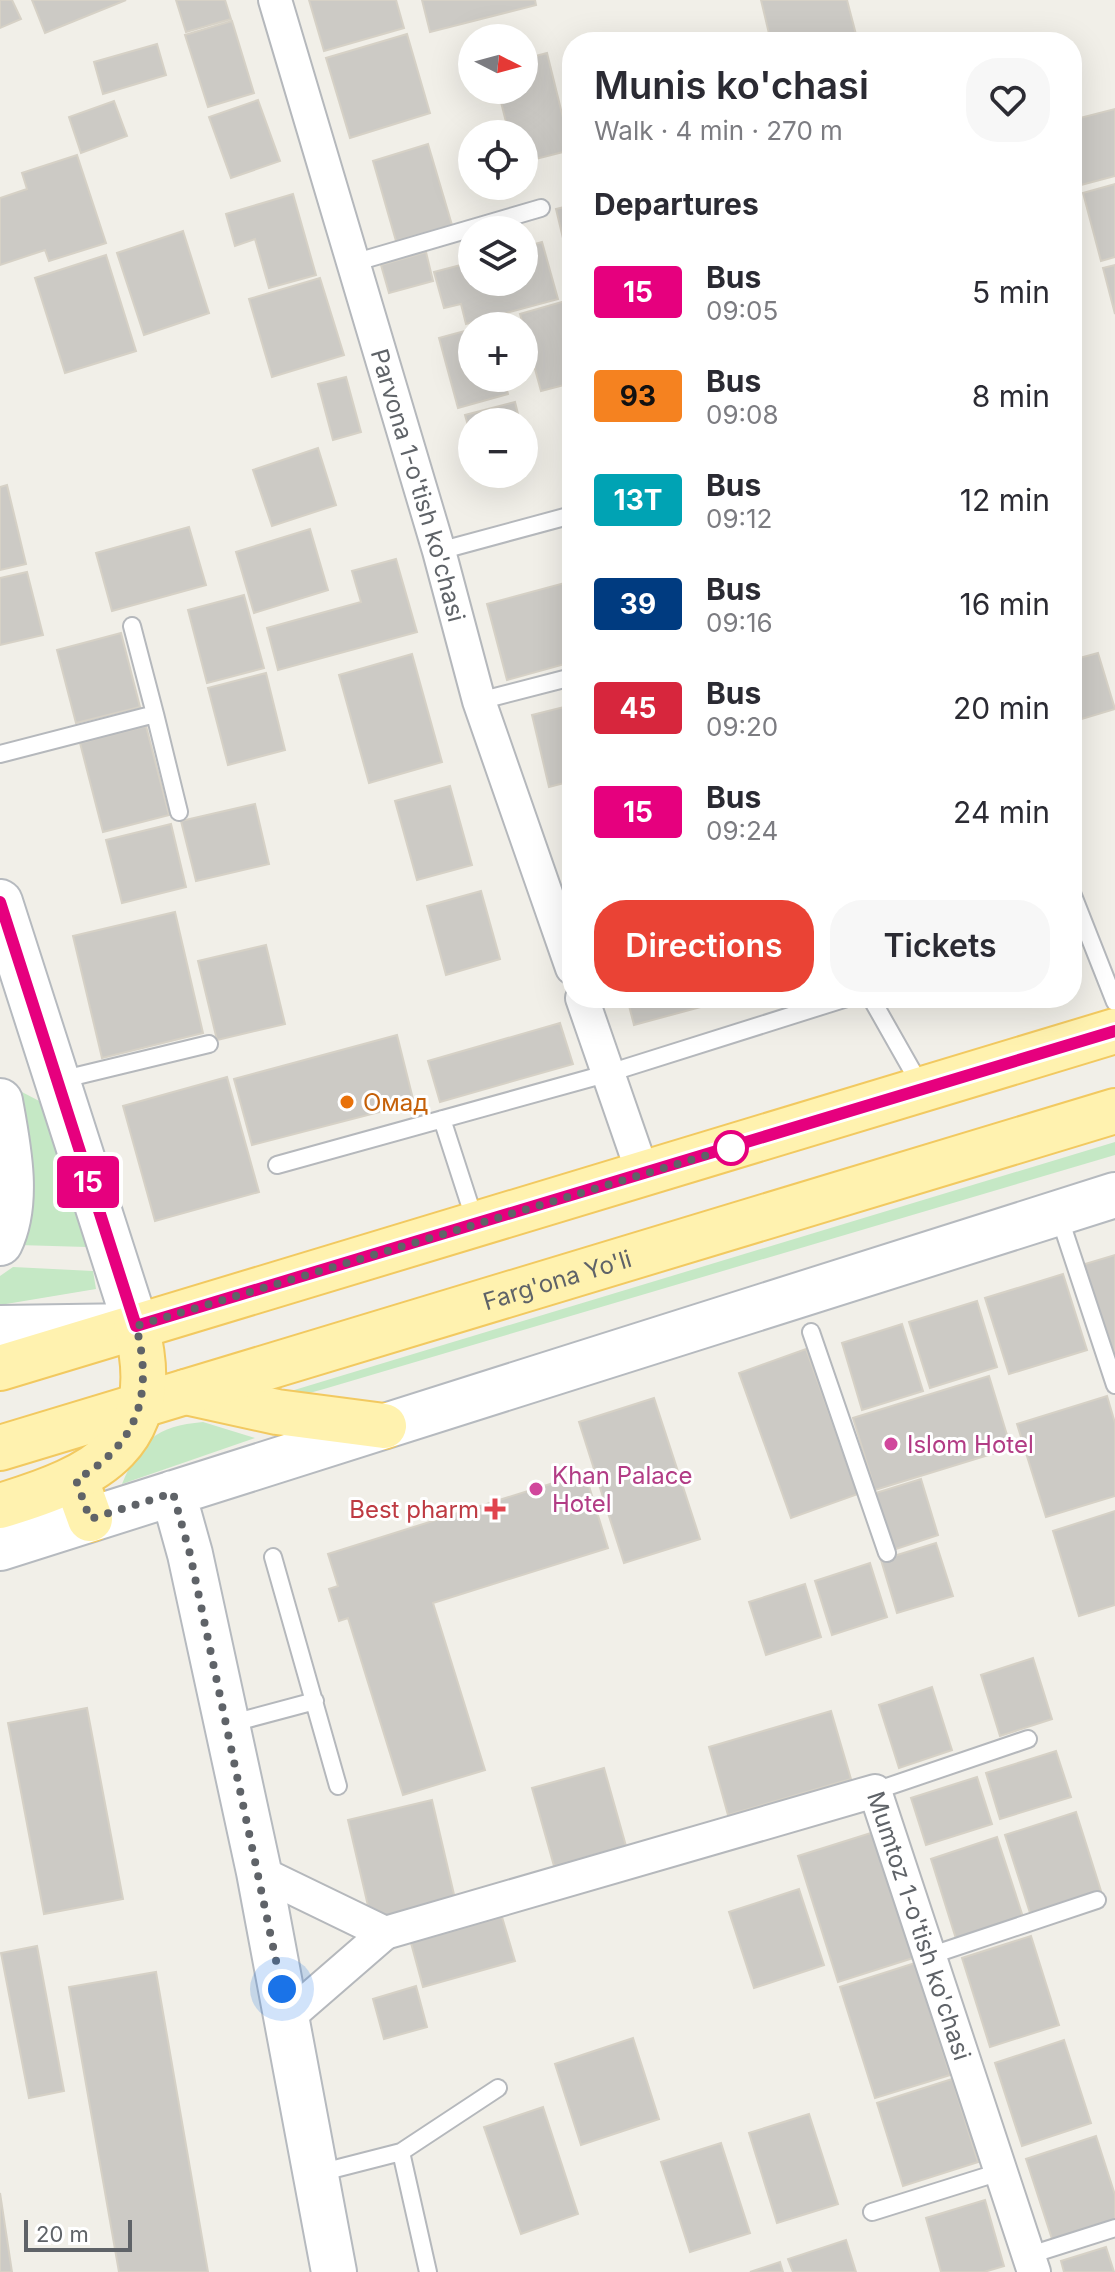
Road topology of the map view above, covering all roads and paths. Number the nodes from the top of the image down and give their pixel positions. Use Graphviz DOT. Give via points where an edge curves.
graph roads {
  1 [pos="275,0"];
  2 [pos="541,208"];
  3 [pos="353,263"];
  4 [pos="562,518"];
  5 [pos="439,551"];
  6 [pos="132,626"];
  7 [pos="562,680"];
  8 [pos="479,701"];
  9 [pos="155,714"];
  10 [pos="0,754"];
  11 [pos="179,812"];
  12 [pos="0,902"];
  13 [pos="1082,918"];
  14 [pos="562,939"];
  15 [pos="1115,1002"];
  16 [pos="586,1008"];
  17 [pos="815,1008"];
  18 [pos="877,1008"];
  19 [pos="1115,1031"];
  20 [pos="209,1044"];
  21 [pos="609,1073"];
  22 [pos="55,1081"];
  23 [pos="923,1089"];
  24 [pos="0,1101"];
  25 [pos="1115,1111"];
  26 [pos="442,1119"];
  27 [pos="277,1165"];
  28 [pos="643,1174"];
  29 [pos="1115,1195"];
  30 [pos="1057,1212"];
  31 [pos="476,1225"];
  32 [pos="0,1243"];
  33 [pos="136,1326"];
  34 [pos="0,1328"];
  35 [pos="811,1332"];
  36 [pos="0,1368"];
  37 [pos="1115,1385"];
  38 [pos="183,1392"];
  39 [pos="141,1405"];
  40 [pos="384,1426"];
  41 [pos="0,1448"];
  42 [pos="173,1493"];
  43 [pos="83,1500"];
  44 [pos="0,1506"];
  45 [pos="0,1548"];
  46 [pos="887,1553"];
  47 [pos="273,1557"];
  48 [pos="315,1701"];
  49 [pos="227,1724"];
  50 [pos="1028,1739"];
  51 [pos="338,1786"];
  52 [pos="875,1791"];
  53 [pos="259,1872"];
  54 [pos="1097,1900"];
  55 [pos="385,1933"];
  56 [pos="929,1956"];
  57 [pos="287,2018"];
  58 [pos="498,2088"];
  59 [pos="401,2152"];
  60 [pos="1003,2171"];
  61 [pos="317,2173"];
  62 [pos="872,2212"];
  63 [pos="1115,2228"];
  64 [pos="1032,2264"];
  65 [pos="334,2272"];
  66 [pos="428,2272"];
  1 -- 3 [label="street, Parvona 1-o'tish ko'chasi"];
  2 -- 3 [label="lane"];
  3 -- 5 [label="street, Parvona 1-o'tish ko'chasi"];
  4 -- 5 [label="lane"];
  5 -- 8 [label="street, Parvona 1-o'tish ko'chasi"];
  6 -- 9 [label="lane"];
  7 -- 8 [label="lane"];
  8 -- 14 [label="street, Parvona 1-o'tish ko'chasi"];
  9 -- 10 [label="lane"];
  9 -- 11 [label="lane"];
  12 -- 22 [label="street"];
  13 -- 15 [label="lane"];
  16 -- 21 [label="street"];
  17 -- 21 [label="lane"];
  18 -- 23 [label="lane"];
  19 -- 23 [label="main road"];
  20 -- 22 [label="lane"];
  21 -- 26 [label="lane"];
  21 -- 28 [label="street"];
  22 -- 33 [label="street"];
  23 -- 28 [label="main road"];
  24 -- 32 [label="street" via="10,1184"];
  25 -- 38 [label="main road, Farg'ona Yo'li"];
  26 -- 27 [label="lane"];
  26 -- 31 [label="lane"];
  28 -- 31 [label="main road"];
  29 -- 30 [label="street"];
  30 -- 37 [label="lane"];
  30 -- 40 [label="street"];
  31 -- 33 [label="main road"];
  33 -- 34 [label="street"];
  33 -- 36 [label="main road"];
  33 -- 39 [label="main road" via="143,1367"];
  35 -- 46 [label="lane"];
  38 -- 39 [label="main road, Farg'ona Yo'li"];
  38 -- 40 [label="main road" via="277,1412"];
  39 -- 41 [label="main road, Farg'ona Yo'li"];
  39 -- 43 [label="main road"];
  40 -- 42 [label="street"];
  42 -- 43 [label="street"];
  42 -- 49 [label="street"];
  43 -- 44 [label="main road"];
  43 -- 45 [label="street"];
  47 -- 48 [label="lane"];
  48 -- 49 [label="lane"];
  48 -- 51 [label="lane"];
  49 -- 53 [label="street"];
  50 -- 52 [label="lane"];
  52 -- 55 [label="street, Mumtoz 1-o'tish ko'chasi"];
  52 -- 56 [label="street, Mumtoz 1-o'tish ko'chasi"];
  53 -- 55 [label="street"];
  53 -- 57 [label="street"];
  54 -- 56 [label="lane"];
  55 -- 57 [label="street, Mumtoz 1-o'tish ko'chasi"];
  56 -- 60 [label="street, Mumtoz 1-o'tish ko'chasi"];
  57 -- 61 [label="street"];
  58 -- 59 [label="lane"];
  59 -- 61 [label="lane"];
  59 -- 66 [label="lane"];
  60 -- 62 [label="lane"];
  60 -- 64 [label="street, Mumtoz 1-o'tish ko'chasi"];
  61 -- 65 [label="street"];
  63 -- 64 [label="lane"];
}
